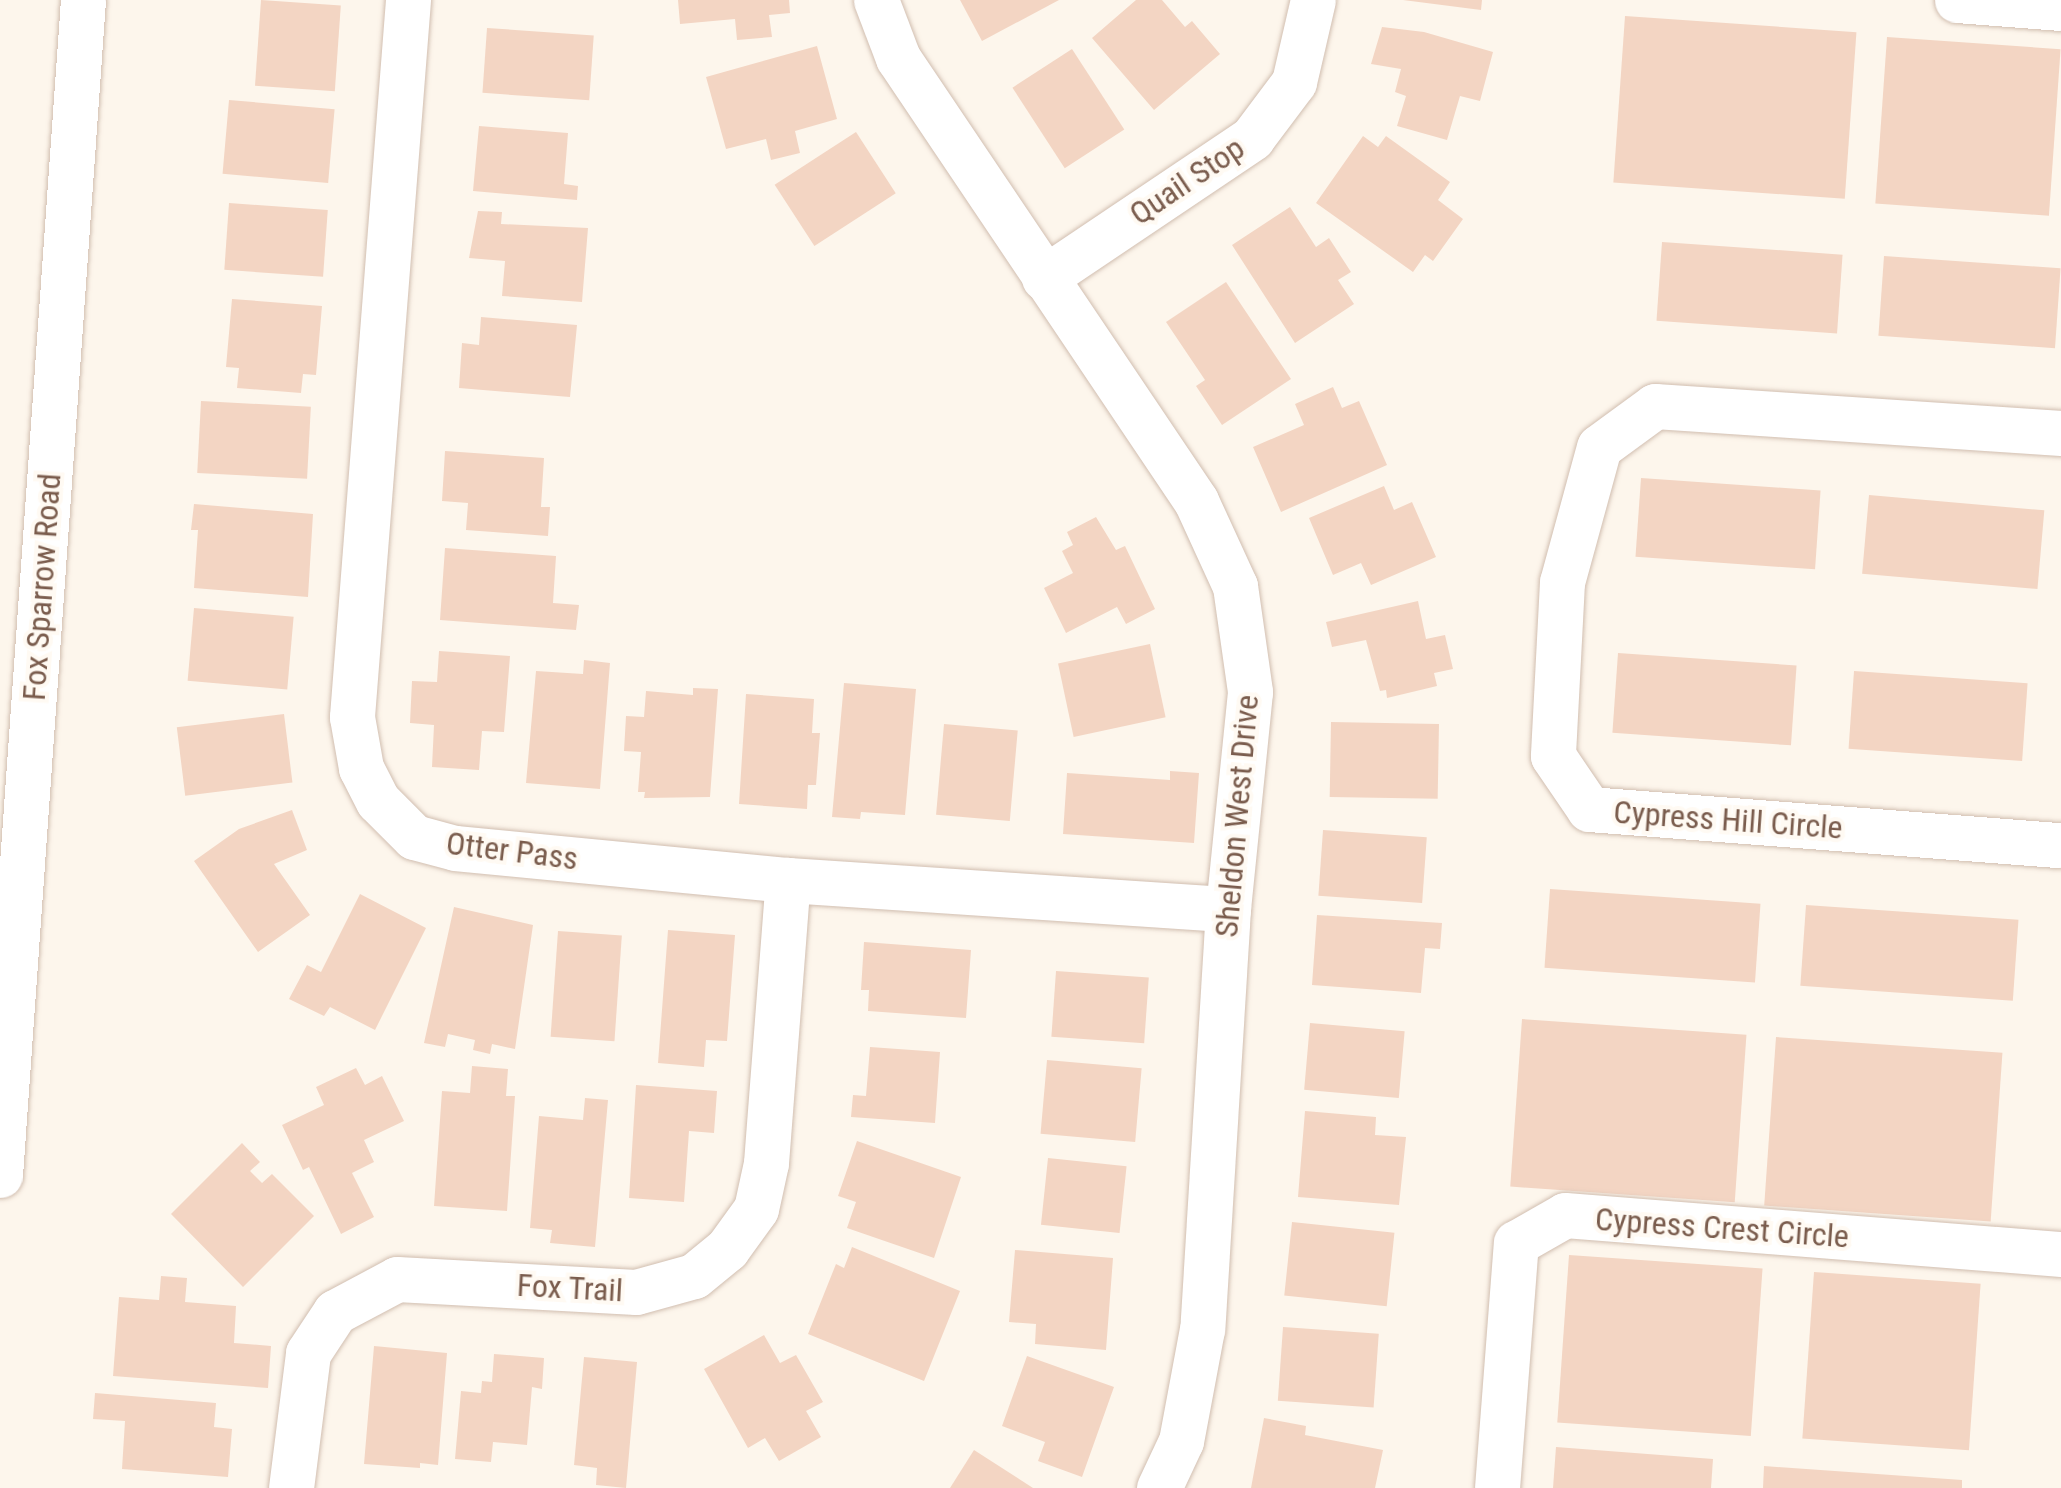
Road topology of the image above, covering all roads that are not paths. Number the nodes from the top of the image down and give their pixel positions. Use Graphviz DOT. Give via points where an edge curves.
graph roads {
  1 [pos="83,0"];
  2 [pos="408,0"];
  3 [pos="876,0"];
  4 [pos="1313,0"];
  5 [pos="1957,0"];
  6 [pos="2061,8"];
  7 [pos="1044,278"];
  8 [pos="2061,433"];
  9 [pos="2061,845"];
  10 [pos="788,880"];
  11 [pos="1228,909"];
  12 [pos="0,1175"];
  13 [pos="2061,1254"];
  14 [pos="292,1488"];
  15 [pos="1159,1488"];
  16 [pos="1498,1488"];
  1 -- 12 [label="street, Fox Sparrow Road"];
  2 -- 10 [label="street, Otter Pass" via="352,717 361,768 378,801 414,837 455,848"];
  3 -- 7 [label="street, Sheldon West Drive" via="898,58"];
  4 -- 7 [label="street, Quail Stop" via="1294,82 1252,138"];
  5 -- 6 [label="street"];
  7 -- 11 [label="street, Sheldon West Drive" via="1196,502 1235,586 1250,692"];
  8 -- 9 [label="street, Cypress Hill Circle" via="1655,406 1599,448 1562,582 1553,756 1589,809"];
  10 -- 11 [label="street, Otter Pass"];
  10 -- 14 [label="street, Fox Trail" via="766,1162 756,1209 726,1248 694,1276 636,1292 397,1279 335,1312 308,1353"];
  11 -- 15 [label="street, Sheldon West Drive" via="1202,1329 1181,1441"];
  13 -- 16 [label="street, Cypress Crest Circle" via="1565,1216 1516,1242"];
}
